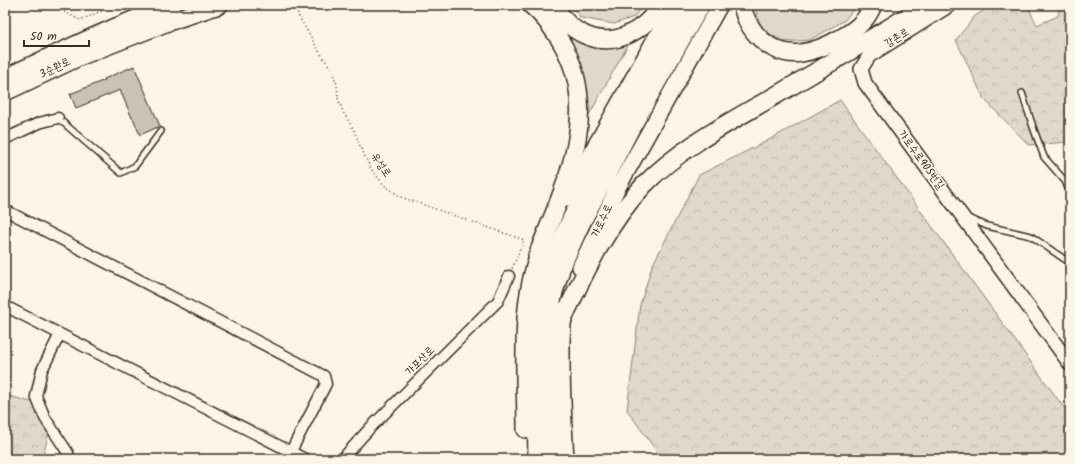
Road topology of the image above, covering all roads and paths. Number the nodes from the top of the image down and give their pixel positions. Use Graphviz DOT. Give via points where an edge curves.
graph roads {
  1 [pos="50,5"];
  2 [pos="116,5"];
  3 [pos="172,5"];
  4 [pos="219,5"];
  5 [pos="295,5"];
  6 [pos="531,5"];
  7 [pos="555,5"];
  8 [pos="662,5"];
  9 [pos="674,5"];
  10 [pos="689,5"];
  11 [pos="702,5"];
  12 [pos="720,5"];
  13 [pos="742,5"];
  14 [pos="872,5"];
  15 [pos="926,5"];
  16 [pos="950,5"];
  17 [pos="5,78"];
  18 [pos="865,83"];
  19 [pos="5,92"];
  20 [pos="1022,92"];
  21 [pos="58,118"];
  22 [pos="161,130"];
  23 [pos="5,139"];
  24 [pos="1070,193"];
  25 [pos="5,210"];
  26 [pos="960,214"];
  27 [pos="537,256"];
  28 [pos="1070,263"];
  29 [pos="509,276"];
  30 [pos="5,306"];
  31 [pos="563,319"];
  32 [pos="60,334"];
  33 [pos="1070,364"];
  34 [pos="548,369"];
  35 [pos="563,407"];
  36 [pos="535,433"];
  37 [pos="290,451"];
  38 [pos="70,459"];
  39 [pos="306,459"];
  40 [pos="342,459"];
  41 [pos="525,459"];
  42 [pos="532,459"];
  43 [pos="536,459"];
  44 [pos="551,459"];
  45 [pos="566,459"];
  1 -- 2 [label="path" via="80,20"];
  3 -- 17 [label="highway, 3순환로" via="75,45"];
  4 -- 19 [label="highway, 3순환로" via="81,56"];
  5 -- 29 [label="path, 유성로" via="299,18 331,69 343,112 371,169 384,185 401,197 524,240"];
  6 -- 27 [label="highway" via="543,16 567,53 578,86 579,110 573,161"];
  7 -- 8 [label="highway" via="573,29 587,36 612,39 628,35 652,17"];
  9 -- 27 [label="main road" via="572,187"];
  10 -- 36 [label="main road" via="619,124 552,257 536,313"];
  11 -- 34 [label="main road, 가로수로" via="631,130 563,266 550,315"];
  12 -- 31 [label="main road, 가로수로" via="617,189 582,262"];
  13 -- 14 [label="highway" via="751,30 759,39 781,51 796,53 820,48 850,33 864,21"];
  15 -- 31 [label="highway" via="693,144 657,172 610,229 584,274"];
  16 -- 18 [label="street, 강촌로" via="869,56 861,70"];
  18 -- 26 [label="street, 가로수로905번길"];
  20 -- 24 [label="lane" via="1044,157 1065,180"];
  21 -- 22 [label="lane" via="121,173 135,166"];
  21 -- 23 [label="street" via="39,123"];
  25 -- 37 [label="street" via="324,376 326,384"];
  26 -- 28 [label="lane" via="987,226 1031,236"];
  26 -- 33 [label="street, 가로수로905번길"];
  27 -- 41 [label="main road" via="524,324"];
  29 -- 40 [label="street, 가포산로" via="498,301"];
  30 -- 32 [label="street"];
  31 -- 34 [label="main road"];
  31 -- 35 [label="main road, 가로수로"];
  32 -- 37 [label="street"];
  32 -- 38 [label="street" via="42,370 36,396 45,418"];
  34 -- 35 [label="main road"];
  34 -- 44 [label="main road, 가로수로"];
  35 -- 45 [label="main road, 가로수로"];
  36 -- 42 [label="main road"];
  36 -- 43 [label="main road"];
  37 -- 39 [label="street"];
}
